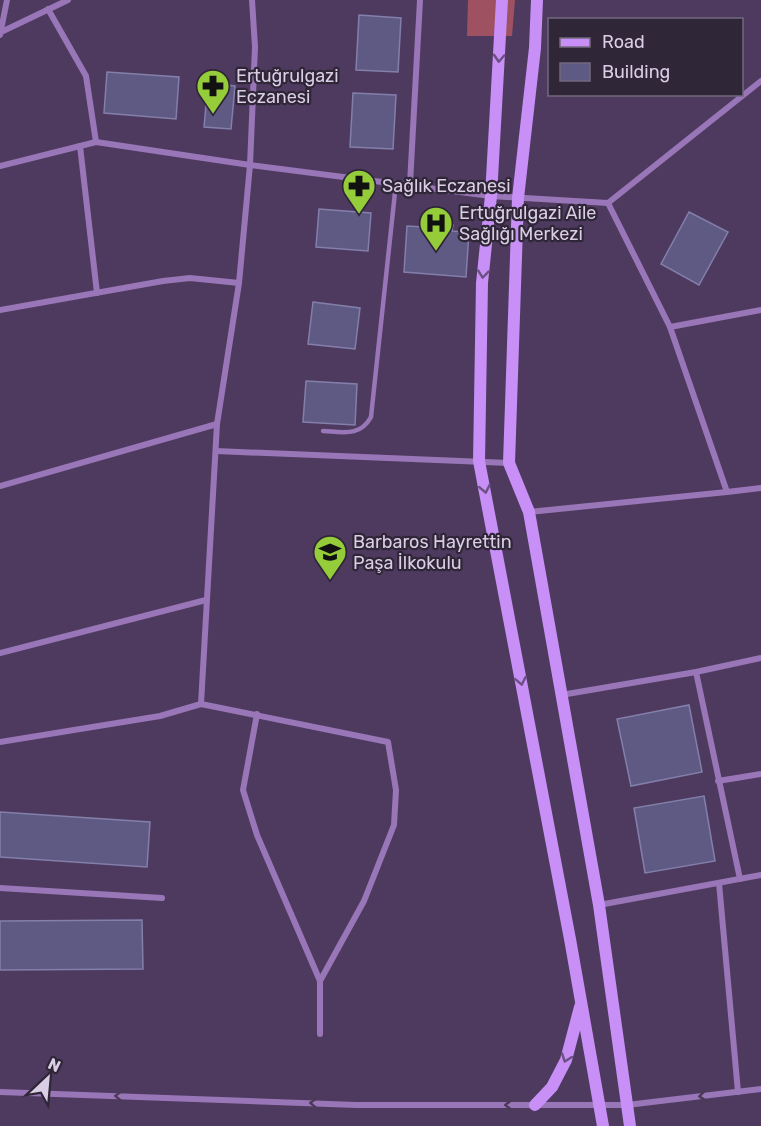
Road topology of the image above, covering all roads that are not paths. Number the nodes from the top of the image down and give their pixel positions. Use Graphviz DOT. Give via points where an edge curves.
graph roads {
  1 [pos="7,0"];
  2 [pos="68,0"];
  3 [pos="252,0"];
  4 [pos="420,0"];
  5 [pos="502,0"];
  6 [pos="537,0"];
  7 [pos="48,9"];
  8 [pos="0,34"];
  9 [pos="761,81"];
  10 [pos="743,95"];
  11 [pos="742,96"];
  12 [pos="96,142"];
  13 [pos="80,146"];
  14 [pos="250,165"];
  15 [pos="0,166"];
  16 [pos="396,183"];
  17 [pos="410,184"];
  18 [pos="491,196"];
  19 [pos="518,198"];
  20 [pos="608,203"];
  21 [pos="239,283"];
  22 [pos="97,292"];
  23 [pos="0,310"];
  24 [pos="761,310"];
  25 [pos="670,327"];
  26 [pos="217,424"];
  27 [pos="323,431"];
  28 [pos="216,451"];
  29 [pos="479,461"];
  30 [pos="509,463"];
  31 [pos="0,486"];
  32 [pos="761,488"];
  33 [pos="727,492"];
  34 [pos="529,512"];
  35 [pos="207,600"];
  36 [pos="0,653"];
  37 [pos="761,658"];
  38 [pos="696,672"];
  39 [pos="560,695"];
  40 [pos="201,704"];
  41 [pos="257,714"];
  42 [pos="0,742"];
  43 [pos="761,774"];
  44 [pos="718,781"];
  45 [pos="761,875"];
  46 [pos="740,879"];
  47 [pos="719,883"];
  48 [pos="0,888"];
  49 [pos="162,898"];
  50 [pos="599,905"];
  51 [pos="320,981"];
  52 [pos="582,1003"];
  53 [pos="320,1034"];
  54 [pos="761,1089"];
  55 [pos="0,1092"];
  56 [pos="738,1092"];
  57 [pos="535,1105"];
  58 [pos="599,1105"];
  59 [pos="627,1105"];
  60 [pos="603,1126"];
  61 [pos="630,1126"];
  1 -- 8 [label="street"];
  2 -- 7 [label="street"];
  3 -- 14 [label="street" via="255,47"];
  4 -- 17 [label="street"];
  5 -- 18 [label="street, one-way"];
  6 -- 19 [label="street"];
  7 -- 8 [label="street"];
  7 -- 12 [label="street" via="86,75"];
  9 -- 10 [label="street"];
  11 -- 20 [label="street"];
  12 -- 13 [label="street"];
  12 -- 14 [label="street"];
  13 -- 15 [label="street"];
  13 -- 22 [label="street"];
  14 -- 16 [label="street"];
  14 -- 21 [label="street"];
  16 -- 17 [label="street"];
  16 -- 27 [label="lane" via="371,417 355,433"];
  17 -- 18 [label="street"];
  18 -- 19 [label="street"];
  18 -- 29 [label="street, one-way" via="482,283"];
  19 -- 20 [label="street"];
  19 -- 30 [label="street"];
  20 -- 25 [label="street"];
  21 -- 22 [label="street" via="190,278"];
  21 -- 26 [label="street"];
  22 -- 23 [label="street"];
  24 -- 25 [label="street"];
  25 -- 33 [label="street"];
  26 -- 28 [label="street"];
  26 -- 31 [label="street"];
  28 -- 29 [label="street"];
  28 -- 35 [label="street"];
  29 -- 30 [label="street"];
  29 -- 52 [label="street, one-way"];
  30 -- 34 [label="street"];
  32 -- 33 [label="street"];
  33 -- 34 [label="street"];
  34 -- 39 [label="street"];
  35 -- 36 [label="street"];
  35 -- 40 [label="street"];
  37 -- 38 [label="street"];
  38 -- 39 [label="street"];
  38 -- 44 [label="street"];
  39 -- 50 [label="street"];
  40 -- 41 [label="street"];
  40 -- 42 [label="street" via="160,716"];
  41 -- 51 [label="street" via="243,790 257,835"];
  41 -- 51 [label="street" via="388,742 396,790 394,825 364,901"];
  43 -- 44 [label="street"];
  44 -- 46 [label="street"];
  45 -- 46 [label="street"];
  46 -- 47 [label="street"];
  47 -- 50 [label="street"];
  47 -- 56 [label="street"];
  48 -- 49 [label="street"];
  50 -- 59 [label="street"];
  51 -- 53 [label="street"];
  52 -- 57 [label="street, one-way" via="566,1060 552,1087"];
  52 -- 58 [label="street"];
  54 -- 56 [label="street"];
  57 -- 55 [label="street, one-way" via="356,1105"];
  56 -- 59 [label="street, one-way"];
  57 -- 58 [label="street"];
  58 -- 59 [label="street"];
  58 -- 60 [label="street"];
  59 -- 61 [label="street"];
}
